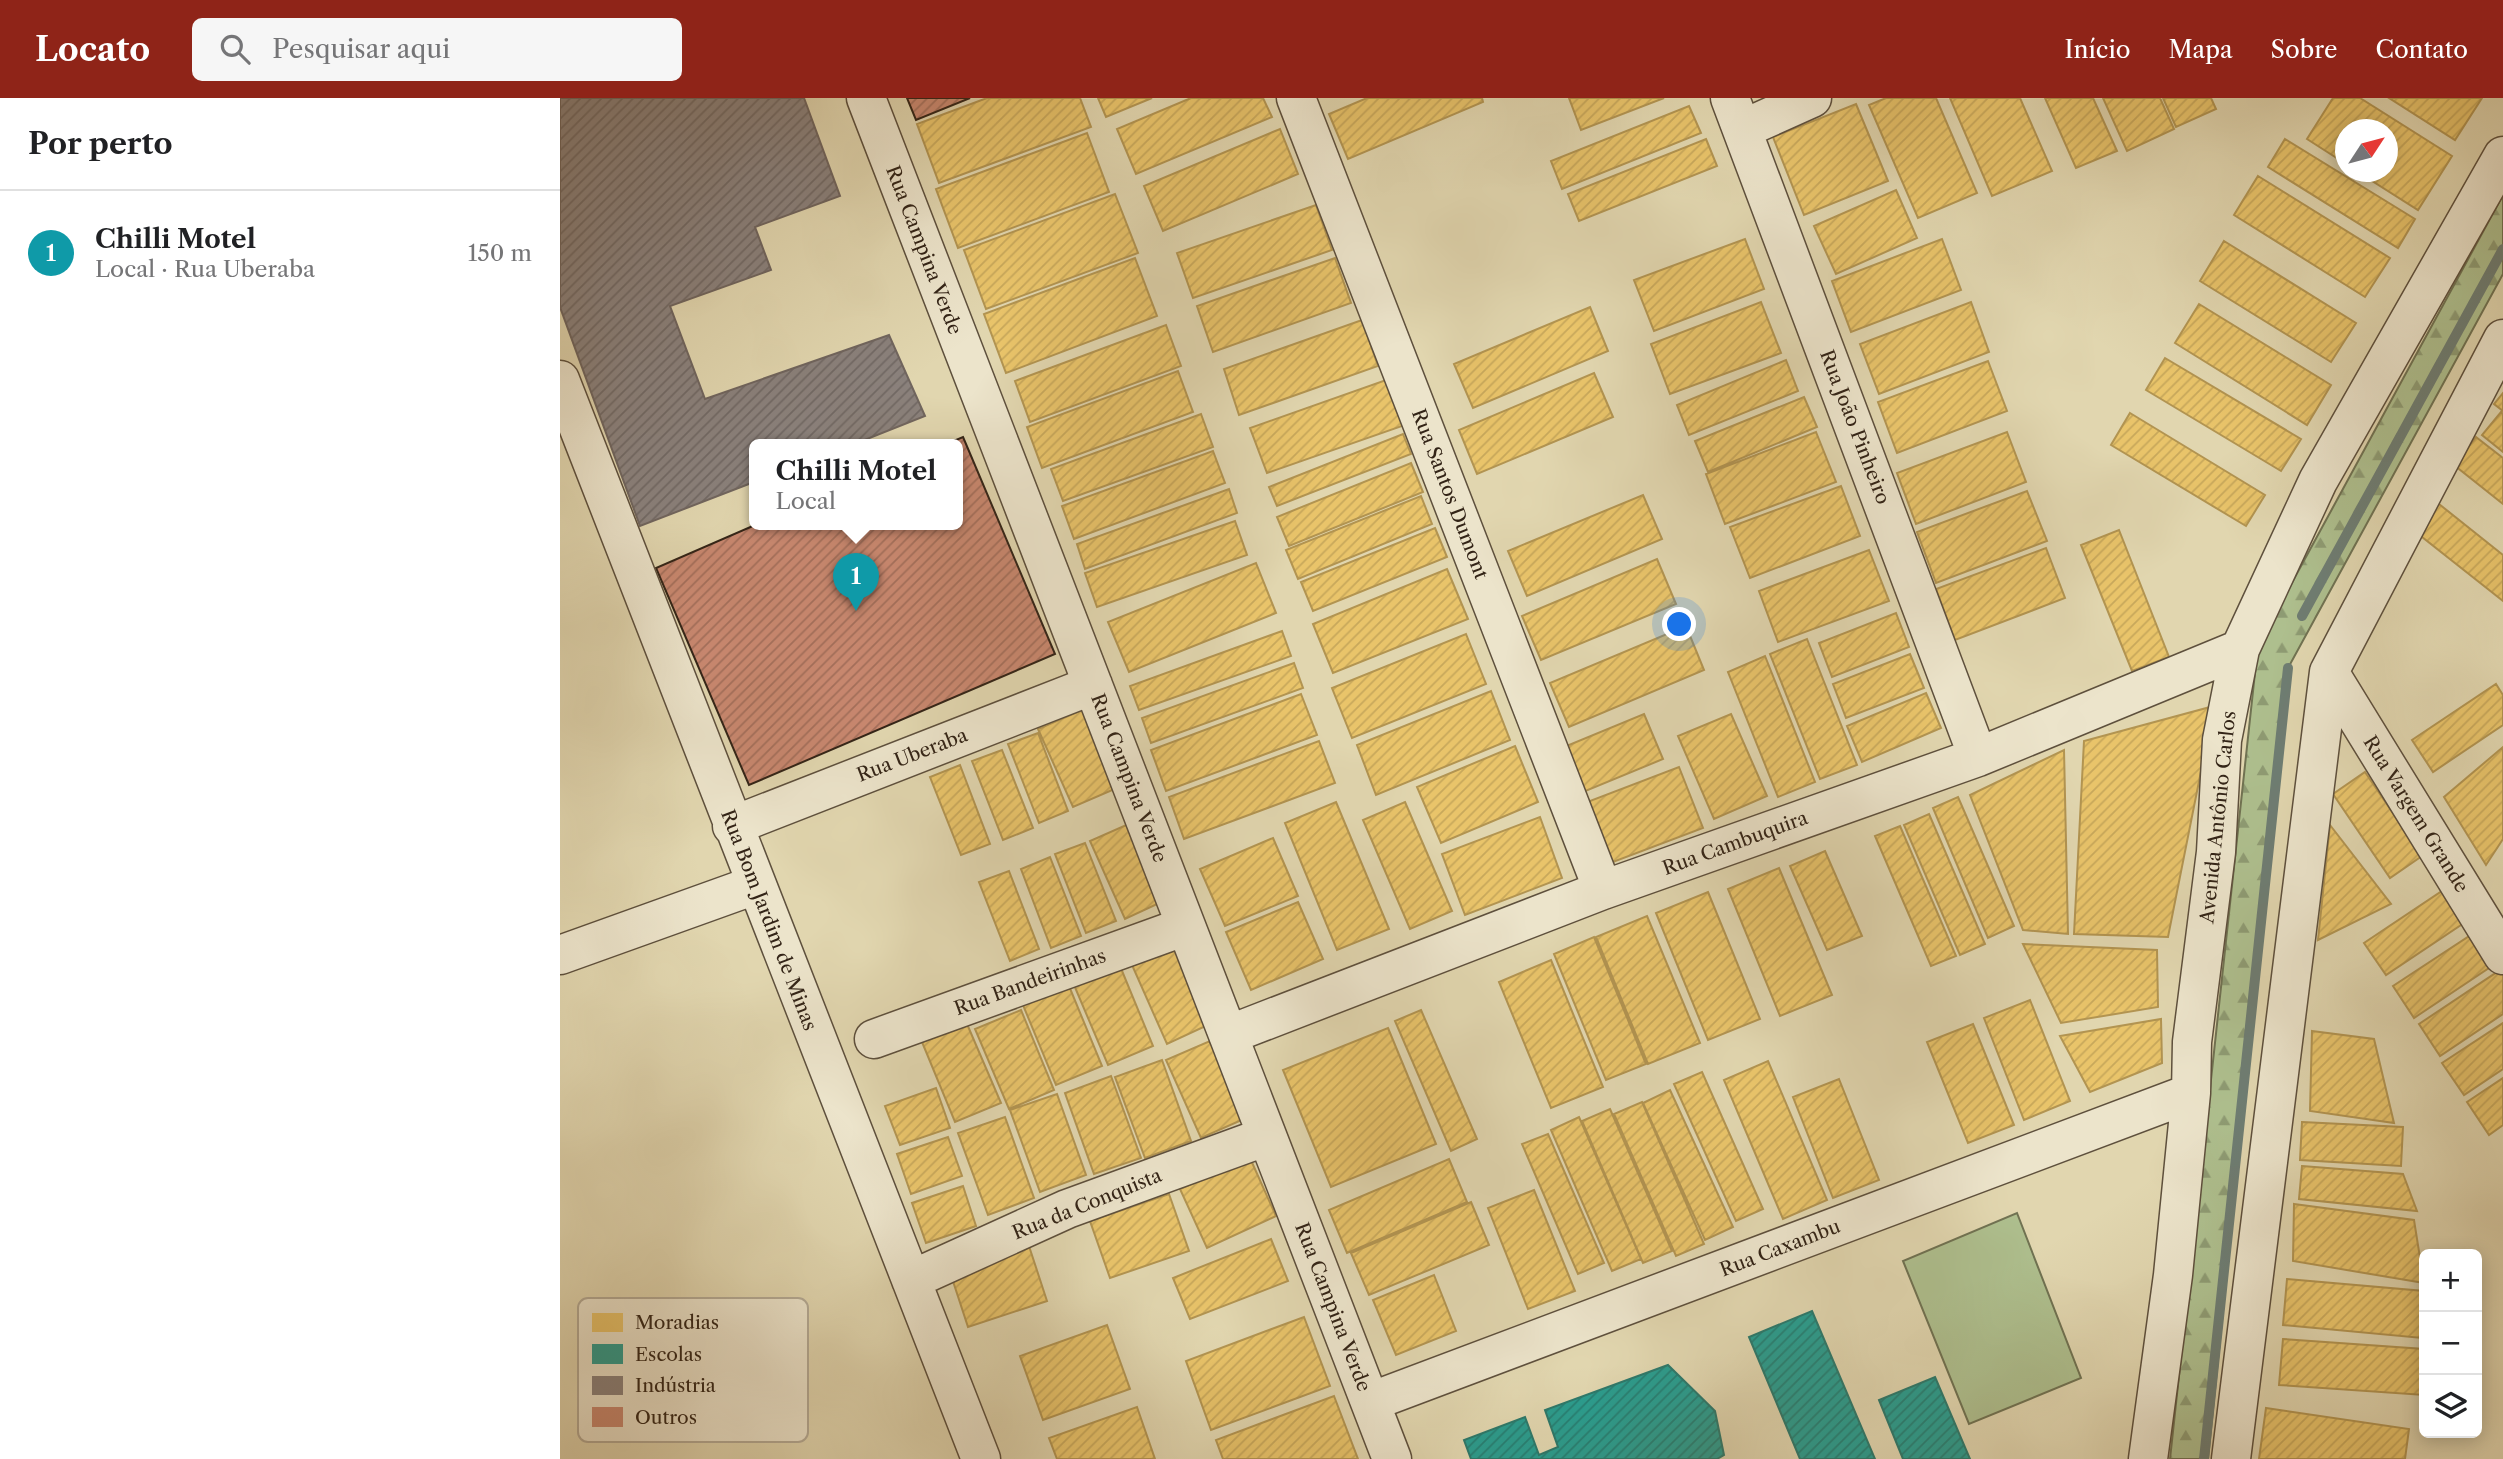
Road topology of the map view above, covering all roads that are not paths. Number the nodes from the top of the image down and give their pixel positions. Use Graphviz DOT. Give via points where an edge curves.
graph roads {
  1 [pos="866,98"];
  2 [pos="1296,98"];
  3 [pos="1812,98"];
  4 [pos="1736,113"];
  5 [pos="2503,156"];
  6 [pos="2503,339"];
  7 [pos="560,380"];
  8 [pos="2240,649"];
  9 [pos="2329,672"];
  10 [pos="1093,685"];
  11 [pos="1978,757"];
  12 [pos="732,825"];
  13 [pos="755,885"];
  14 [pos="1603,890"];
  15 [pos="1186,926"];
  16 [pos="560,955"];
  17 [pos="2503,955"];
  18 [pos="1228,1035"];
  19 [pos="874,1039"];
  20 [pos="2190,1093"];
  21 [pos="1267,1136"];
  22 [pos="911,1280"];
  23 [pos="1370,1402"];
  24 [pos="981,1459"];
  25 [pos="1392,1459"];
  26 [pos="2148,1459"];
  27 [pos="2231,1459"];
  1 -- 10 [label="street, Rua Campina Verde"];
  2 -- 14 [label="street, Rua Santos Dumont"];
  3 -- 4 [label="street"];
  4 -- 11 [label="street, Rua João Pinheiro"];
  5 -- 8 [label="street, Avenida Antônio Carlos" via="2318,481"];
  6 -- 9 [label="street"];
  7 -- 12 [label="street, Rua Bom Jardim de Minas"];
  8 -- 11 [label="street, Rua Cambuquira"];
  8 -- 20 [label="street, Avenida Antônio Carlos" via="2222,740 2216,852"];
  9 -- 17 [label="street, Rua Vargem Grande"];
  9 -- 27 [label="street"];
  10 -- 12 [label="street, Rua Uberaba"];
  10 -- 15 [label="street, Rua Campina Verde"];
  11 -- 14 [label="street, Rua Cambuquira"];
  12 -- 13 [label="street, Rua Bom Jardim de Minas"];
  13 -- 16 [label="street"];
  13 -- 22 [label="street, Rua Bom Jardim de Minas"];
  14 -- 18 [label="street, Rua Cambuquira"];
  15 -- 18 [label="street, Rua Campina Verde"];
  15 -- 19 [label="street, Rua Bandeirinhas"];
  18 -- 21 [label="street, Rua Campina Verde"];
  20 -- 23 [label="street, Rua Caxambu"];
  20 -- 26 [label="street, Avenida Antônio Carlos" via="2173,1275"];
  21 -- 22 [label="street, Rua da Conquista" via="1067,1209"];
  21 -- 23 [label="street, Rua Campina Verde"];
  22 -- 24 [label="street, Rua Bom Jardim de Minas"];
  23 -- 25 [label="street, Rua Campina Verde"];
}
